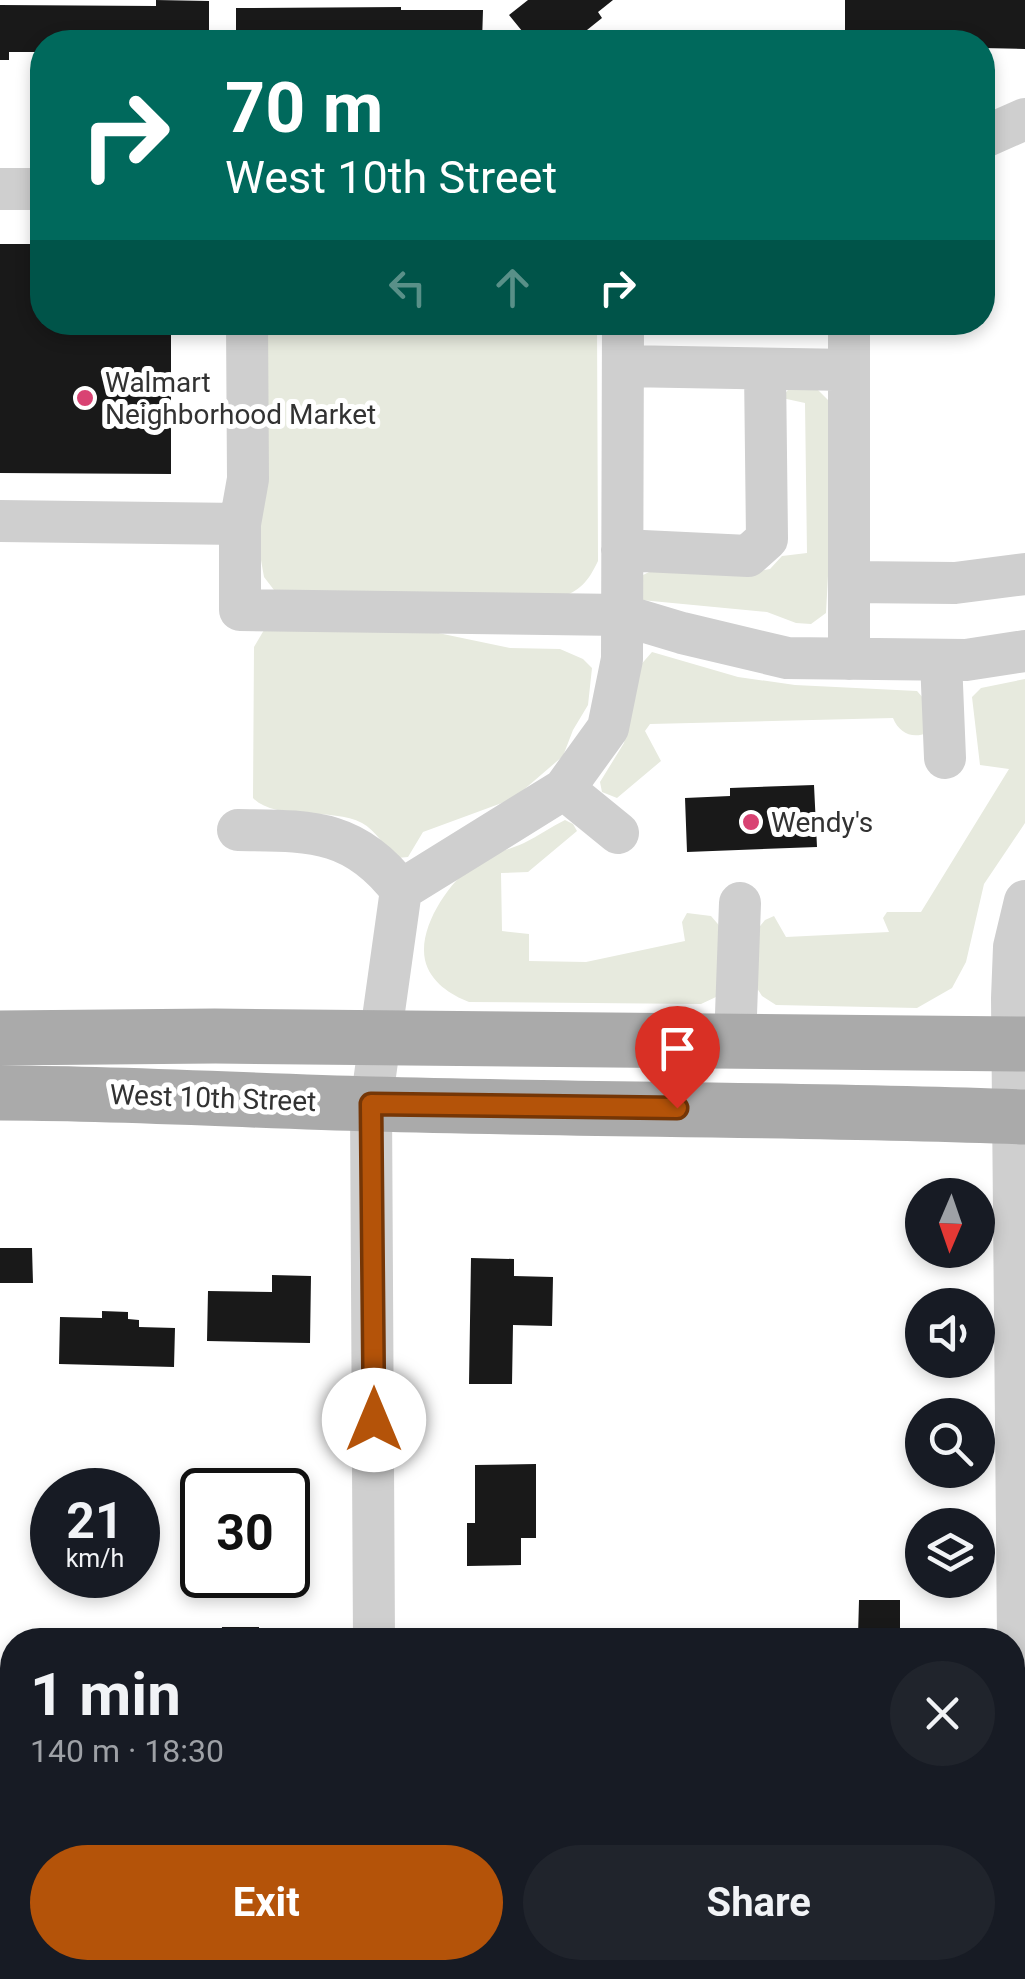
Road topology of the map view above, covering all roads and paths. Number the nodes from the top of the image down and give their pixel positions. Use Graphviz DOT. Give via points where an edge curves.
graph roads {
  1 [pos="1025,119"];
  2 [pos="995,132"];
  3 [pos="0,189"];
  4 [pos="30,189"];
  5 [pos="247,335"];
  6 [pos="622,335"];
  7 [pos="849,335"];
  8 [pos="622,366"];
  9 [pos="765,369"];
  10 [pos="849,370"];
  11 [pos="0,521"];
  12 [pos="240,524"];
  13 [pos="622,550"];
  14 [pos="1025,574"];
  15 [pos="850,582"];
  16 [pos="622,615"];
  17 [pos="1025,651"];
  18 [pos="849,659"];
  19 [pos="941,660"];
  20 [pos="945,758"];
  21 [pos="564,789"];
  22 [pos="238,830"];
  23 [pos="618,833"];
  24 [pos="401,890"];
  25 [pos="1025,901"];
  26 [pos="740,903"];
  27 [pos="0,1038"];
  28 [pos="382,1039"];
  29 [pos="735,1042"];
  30 [pos="1018,1081"];
  31 [pos="0,1093"];
  32 [pos="371,1104"];
  33 [pos="1021,1501"];
  34 [pos="374,1628"];
  35 [pos="1021,1628"];
  1 -- 2 [label="street"];
  3 -- 4 [label="street"];
  5 -- 12 [label="street" via="248,480"];
  6 -- 8 [label="street"];
  7 -- 10 [label="street"];
  8 -- 9 [label="street"];
  8 -- 13 [label="street"];
  9 -- 10 [label="street"];
  9 -- 13 [label="street" via="767,539 748,556"];
  10 -- 15 [label="street"];
  11 -- 12 [label="street"];
  12 -- 16 [label="street" via="240,610"];
  13 -- 16 [label="street"];
  14 -- 15 [label="street" via="955,583"];
  15 -- 18 [label="street"];
  16 -- 18 [label="street" via="787,658"];
  16 -- 21 [label="street" via="622,658 608,728"];
  17 -- 19 [label="street"];
  18 -- 19 [label="street"];
  19 -- 20 [label="street"];
  21 -- 23 [label="street"];
  21 -- 24 [label="street"];
  22 -- 24 [label="street" via="305,831 358,846"];
  24 -- 28 [label="street"];
  25 -- 30 [label="street" via="1014,947"];
  26 -- 29 [label="street"];
  27 -- 28 [label="main road, West 10th Street"];
  28 -- 29 [label="main road, West 10th Street"];
  28 -- 32 [label="street"];
  29 -- 30 [label="main road, West 10th Street"];
  30 -- 32 [label="main road, West 10th Street" via="717,1108"];
  30 -- 33 [label="street"];
  31 -- 32 [label="main road, West 10th Street"];
  32 -- 34 [label="street"];
  33 -- 35 [label="street"];
}
